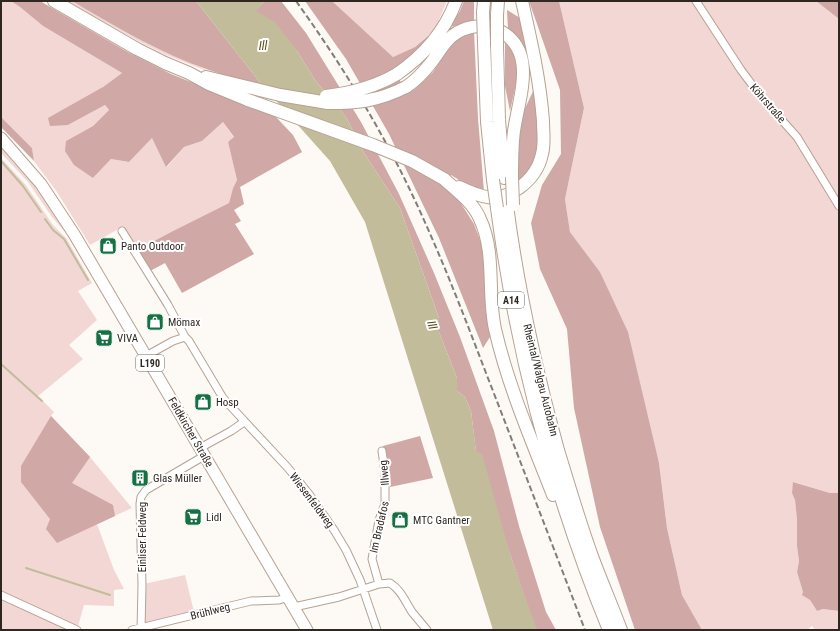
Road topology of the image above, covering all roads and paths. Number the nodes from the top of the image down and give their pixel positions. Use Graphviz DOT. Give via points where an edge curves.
graph roads {
  1 [pos="54,1"];
  2 [pos="456,1"];
  3 [pos="498,1"];
  4 [pos="522,1"];
  5 [pos="696,1"];
  6 [pos="484,6"];
  7 [pos="189,73"];
  8 [pos="305,98"];
  9 [pos="1,138"];
  10 [pos="503,178"];
  11 [pos="444,179"];
  12 [pos="839,206"];
  13 [pos="506,207"];
  14 [pos="122,231"];
  15 [pos="185,337"];
  16 [pos="146,356"];
  17 [pos="244,422"];
  18 [pos="382,451"];
  19 [pos="202,452"];
  20 [pos="386,494"];
  21 [pos="577,544"];
  22 [pos="379,584"];
  23 [pos="364,588"];
  24 [pos="1,595"];
  25 [pos="291,602"];
  26 [pos="141,629"];
  27 [pos="77,630"];
  28 [pos="132,630"];
  29 [pos="307,630"];
  30 [pos="377,630"];
  31 [pos="427,630"];
  32 [pos="609,630"];
  33 [pos="621,630"];
  1 -- 7 [label="highway" via="137,49"];
  2 -- 8 [label="highway, bridge" via="432,43 397,74 361,90"];
  3 -- 10 [label="highway, Rheintal/Walgau Autobahn / A14, bridge" via="498,120"];
  4 -- 11 [label="highway" via="536,68 542,113 543,154 538,166 527,182 515,191 500,197 487,198 475,195"];
  5 -- 12 [label="street, Köhrstraße" via="741,70 797,137"];
  6 -- 10 [label="highway, Rheintal/Walgau Autobahn / A14, bridge" via="487,122"];
  7 -- 8 [label="highway"];
  7 -- 11 [label="highway, bridge" via="248,100 412,161"];
  8 -- 10 [label="highway, bridge" via="328,103 364,102 385,97 406,87 426,70 446,41 459,31 470,27 494,28 515,44 524,70 514,132"];
  9 -- 16 [label="main road, Feldkircher Straße / L190" via="41,184 74,234"];
  10 -- 13 [label="highway, Rheintal/Walgau Autobahn / A14"];
  11 -- 21 [label="highway" via="473,206 487,237 491,310 506,372 558,510"];
  13 -- 21 [label="highway, Rheintal/Walgau Autobahn / A14" via="503,256 517,329 559,492"];
  13 -- 33 [label="highway, Rheintal/Walgau Autobahn / A14" via="535,363 578,514"];
  14 -- 15 [label="street, Wiesenfeldweg"];
  15 -- 16 [label="street" via="173,340"];
  15 -- 17 [label="street, Wiesenfeldweg" via="219,393"];
  16 -- 19 [label="main road, Feldkircher Straße / L190"];
  17 -- 19 [label="street"];
  17 -- 23 [label="street, Wiesenfeldweg" via="309,494 346,550"];
  18 -- 20 [label="street, Illweg"];
  19 -- 25 [label="main road, Feldkircher Straße / L190"];
  19 -- 26 [label="street, Einliser Feldweg" via="146,490 141,497"];
  20 -- 22 [label="street, Im Bradafos" via="372,559"];
  21 -- 32 [label="highway, Rheintal/Walgau Autobahn / A14"];
  22 -- 23 [label="street"];
  22 -- 31 [label="street" via="390,583 396,587"];
  23 -- 25 [label="street" via="339,597"];
  23 -- 30 [label="street, Wiesenfeldweg"];
  24 -- 27 [label="street"];
  25 -- 26 [label="street, Brühlweg" via="251,601"];
  25 -- 29 [label="main road, Feldkircher Straße / L190"];
  26 -- 28 [label="street, Brühlweg"];
}
